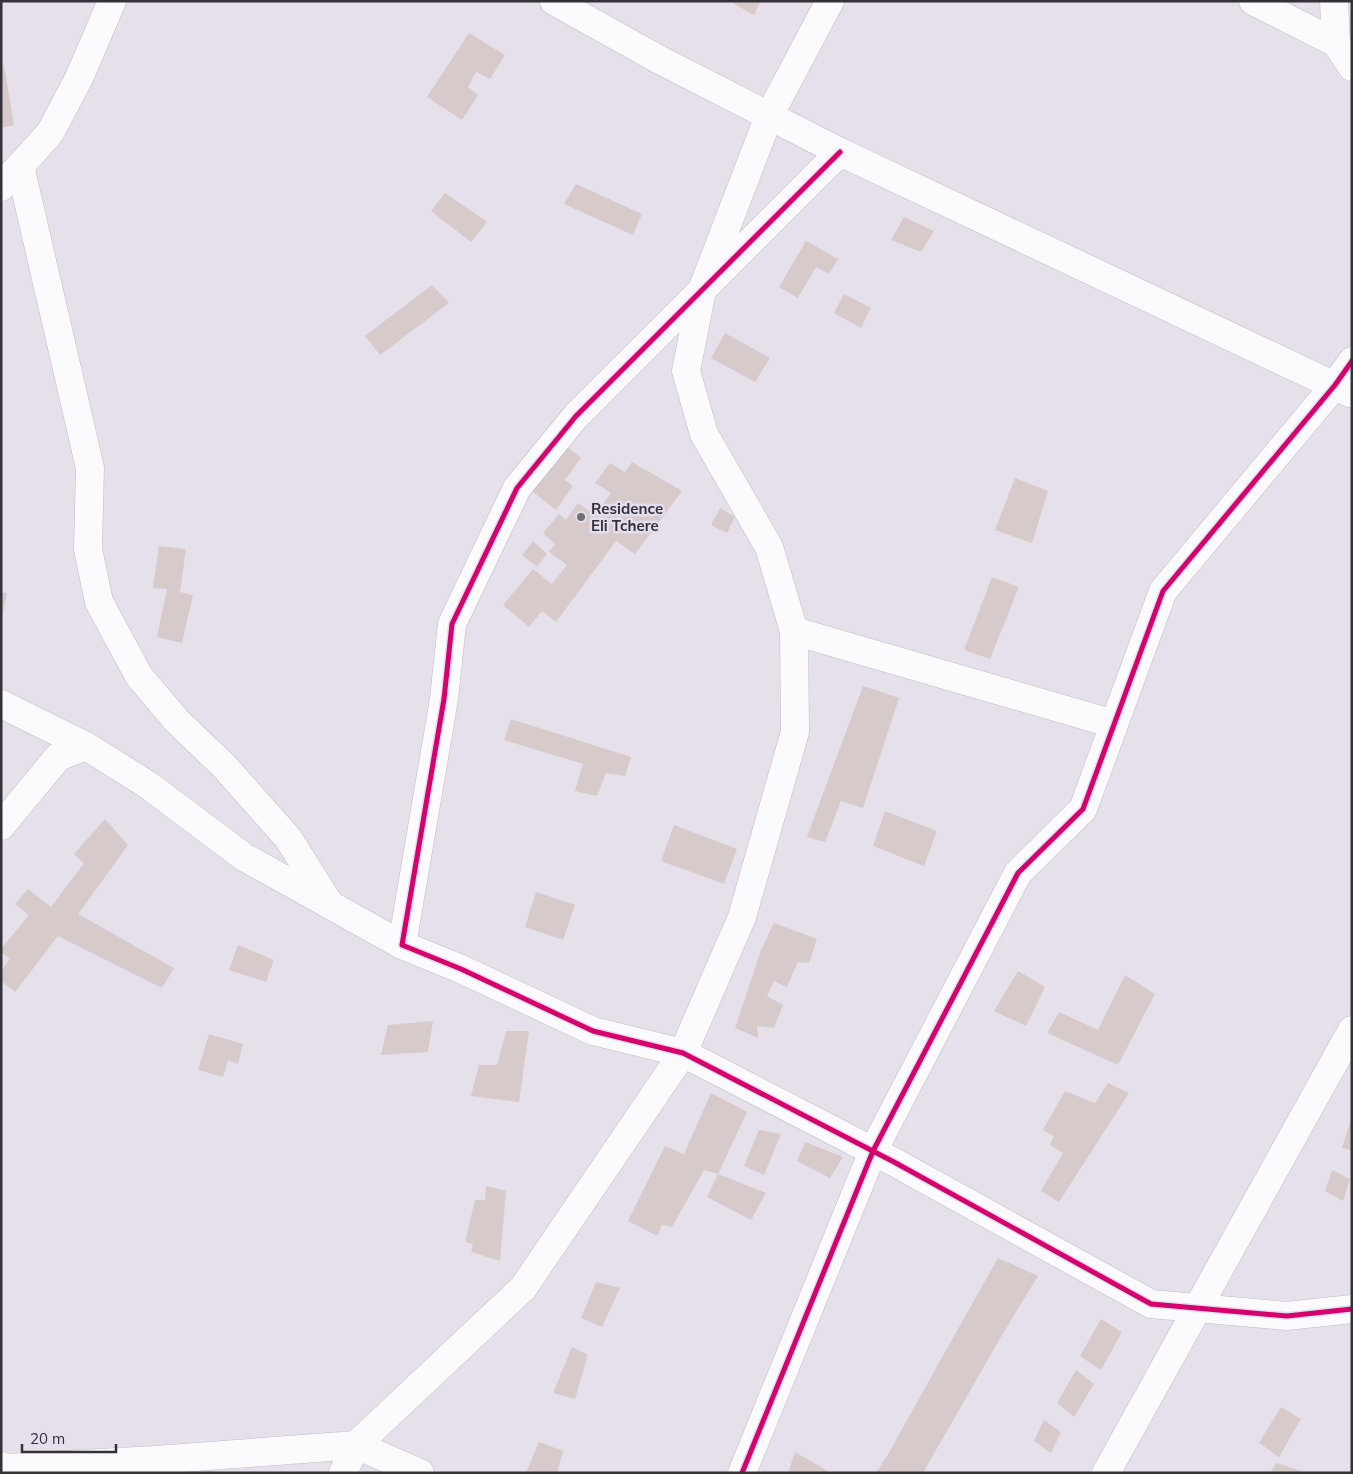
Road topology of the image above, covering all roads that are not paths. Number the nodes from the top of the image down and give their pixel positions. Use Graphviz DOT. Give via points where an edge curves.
graph roads {
  1 [pos="112,1"];
  2 [pos="554,1"];
  3 [pos="830,1"];
  4 [pos="1253,1"];
  5 [pos="1334,1"];
  6 [pos="1336,43"];
  7 [pos="1352,67"];
  8 [pos="770,116"];
  9 [pos="840,152"];
  10 [pos="20,166"];
  11 [pos="1,187"];
  12 [pos="702,290"];
  13 [pos="1352,361"];
  14 [pos="1343,389"];
  15 [pos="794,631"];
  16 [pos="1,704"];
  17 [pos="1114,724"];
  18 [pos="86,746"];
  19 [pos="1,826"];
  20 [pos="330,905"];
  21 [pos="402,945"];
  22 [pos="1352,1030"];
  23 [pos="683,1053"];
  24 [pos="873,1151"];
  25 [pos="1198,1308"];
  26 [pos="1352,1309"];
  27 [pos="356,1445"];
  28 [pos="1,1466"];
  29 [pos="343,1473"];
  30 [pos="420,1473"];
  31 [pos="742,1473"];
  32 [pos="1106,1473"];
  1 -- 10 [label="street" via="79,78 50,133"];
  2 -- 8 [label="street"];
  3 -- 8 [label="street"];
  4 -- 6 [label="street"];
  5 -- 6 [label="street"];
  6 -- 7 [label="street"];
  8 -- 9 [label="street"];
  8 -- 12 [label="street"];
  9 -- 12 [label="street"];
  9 -- 14 [label="street"];
  10 -- 11 [label="street"];
  10 -- 20 [label="street" via="90,468 88,549 99,602 139,676 288,838"];
  12 -- 15 [label="street" via="686,371 704,434 769,547"];
  12 -- 21 [label="street" via="576,416 517,488 452,624 444,699"];
  13 -- 14 [label="street"];
  14 -- 17 [label="street" via="1163,591"];
  15 -- 17 [label="street"];
  15 -- 23 [label="street" via="795,732 742,917"];
  16 -- 18 [label="street"];
  17 -- 24 [label="street" via="1083,809 1018,873"];
  18 -- 19 [label="street" via="58,757"];
  18 -- 20 [label="street" via="148,785 244,857"];
  20 -- 21 [label="street"];
  21 -- 23 [label="street" via="462,969 593,1031"];
  22 -- 25 [label="street"];
  23 -- 24 [label="street"];
  23 -- 27 [label="street" via="523,1288"];
  24 -- 25 [label="street" via="1151,1304"];
  24 -- 31 [label="street"];
  25 -- 26 [label="street" via="1286,1316"];
  25 -- 32 [label="street"];
  27 -- 28 [label="street" via="156,1460"];
  27 -- 29 [label="street"];
  27 -- 30 [label="street"];
}
